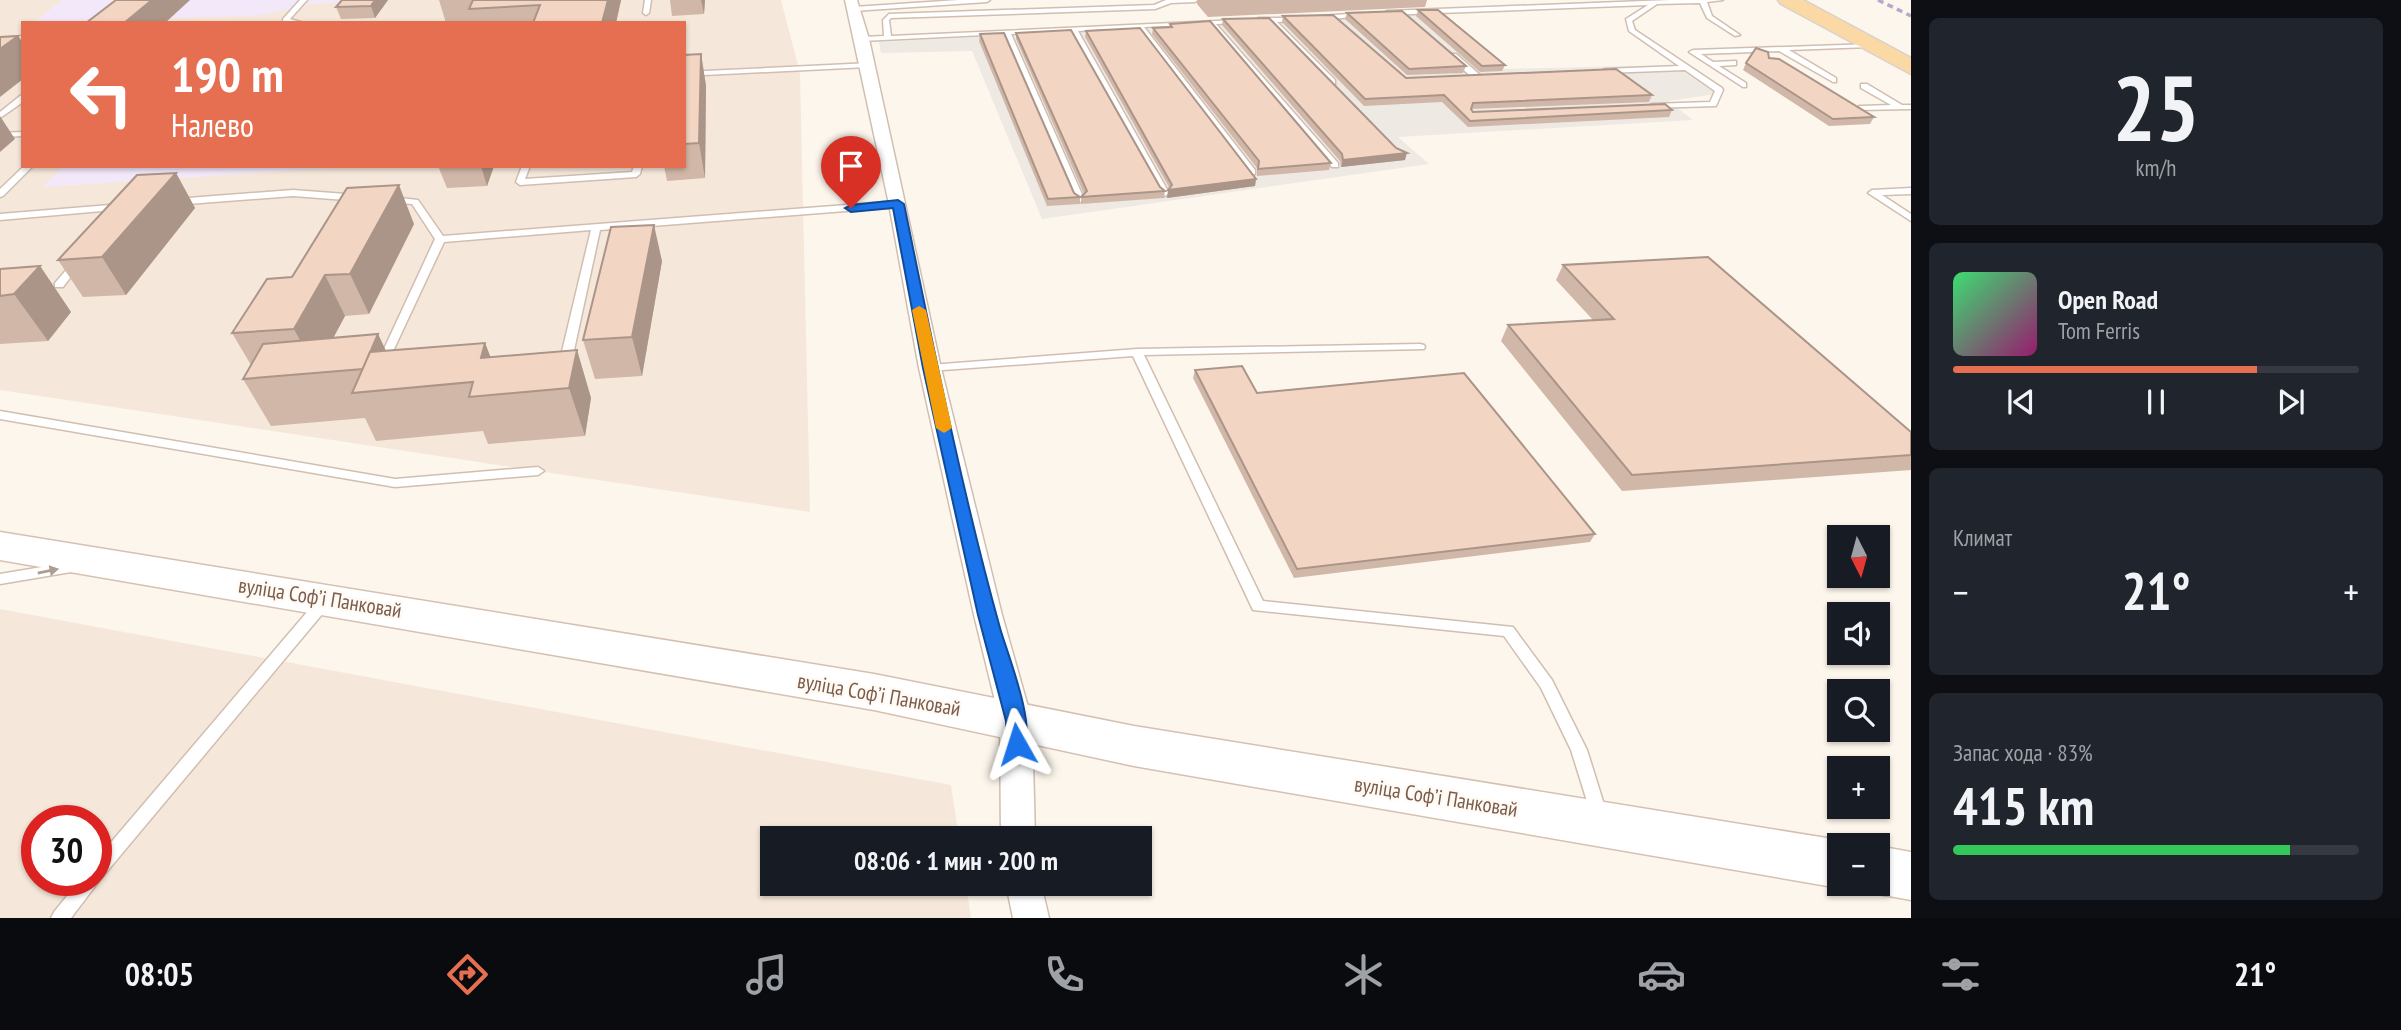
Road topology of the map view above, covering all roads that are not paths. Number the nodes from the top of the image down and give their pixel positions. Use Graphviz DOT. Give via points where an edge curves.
graph roads {
  1 [pos="304,0"];
  2 [pos="648,0"];
  3 [pos="987,0"];
  4 [pos="1195,0"];
  5 [pos="1720,0"];
  6 [pos="1787,0"];
  7 [pos="1171,1"];
  8 [pos="1703,1"];
  9 [pos="1655,3"];
  10 [pos="852,5"];
  11 [pos="1403,12"];
  12 [pos="646,13"];
  13 [pos="1335,17"];
  14 [pos="1272,20"];
  15 [pos="1412,20"];
  16 [pos="290,21"];
  17 [pos="1212,23"];
  18 [pos="1139,26"];
  19 [pos="1345,26"];
  20 [pos="1074,29"];
  21 [pos="1007,32"];
  22 [pos="1737,35"];
  23 [pos="888,37"];
  24 [pos="862,39"];
  25 [pos="1870,44"];
  26 [pos="1780,48"];
  27 [pos="1449,53"];
  28 [pos="1799,60"];
  29 [pos="1780,61"];
  30 [pos="1733,63"];
  31 [pos="1712,64"];
  32 [pos="868,65"];
  33 [pos="1911,67"];
  34 [pos="1687,68"];
  35 [pos="1595,72"];
  36 [pos="686,74"];
  37 [pos="1477,77"];
  38 [pos="1490,77"];
  39 [pos="1465,78"];
  40 [pos="1833,80"];
  41 [pos="1335,85"];
  42 [pos="1743,85"];
  43 [pos="1864,86"];
  44 [pos="21,100"];
  45 [pos="1646,107"];
  46 [pos="1900,107"];
  47 [pos="1911,107"];
  48 [pos="1862,108"];
  49 [pos="0,116"];
  50 [pos="21,134"];
  51 [pos="0,135"];
  52 [pos="1335,165"];
  53 [pos="27,168"];
  54 [pos="525,168"];
  55 [pos="638,168"];
  56 [pos="1252,172"];
  57 [pos="1911,191"];
  58 [pos="1165,193"];
  59 [pos="0,194"];
  60 [pos="1080,200"];
  61 [pos="164,203"];
  62 [pos="898,204"];
  63 [pos="138,205"];
  64 [pos="125,206"];
  65 [pos="117,216"];
  66 [pos="0,217"];
  67 [pos="1911,218"];
  68 [pos="596,228"];
  69 [pos="440,239"];
  70 [pos="84,255"];
  71 [pos="59,285"];
  72 [pos="1420,347"];
  73 [pos="389,349"];
  74 [pos="1137,352"];
  75 [pos="565,366"];
  76 [pos="930,368"];
  77 [pos="0,415"];
  78 [pos="538,471"];
  79 [pos="0,546"];
  80 [pos="96,562"];
  81 [pos="0,579"];
  82 [pos="327,599"];
  83 [pos="1016,721"];
  84 [pos="1602,825"];
  85 [pos="1018,826"];
  86 [pos="112,855"];
  87 [pos="1827,862"];
  88 [pos="1890,872"];
  89 [pos="1911,876"];
  90 [pos="78,896"];
  91 [pos="1026,896"];
  92 [pos="60,918"];
  93 [pos="1031,918"];
  1 -- 16 [label="lane" via="285,20"];
  2 -- 12 [label="lane"];
  3 -- 10 [label="lane"];
  4 -- 7 [label="lane"];
  5 -- 8 [label="lane"];
  6 -- 25 [label="main road"];
  7 -- 23 [label="lane" via="1155,7 889,16"];
  8 -- 9 [label="lane"];
  8 -- 22 [label="lane" via="1709,17"];
  9 -- 11 [label="lane"];
  9 -- 34 [label="lane" via="1628,20 1632,31"];
  10 -- 24 [label="street"];
  11 -- 13 [label="lane"];
  11 -- 15 [label="lane"];
  13 -- 14 [label="lane"];
  13 -- 19 [label="lane"];
  14 -- 17 [label="lane"];
  14 -- 41 [label="lane"];
  17 -- 18 [label="lane"];
  17 -- 52 [label="lane"];
  18 -- 20 [label="lane"];
  18 -- 56 [label="lane"];
  20 -- 21 [label="lane"];
  20 -- 58 [label="lane"];
  21 -- 23 [label="lane"];
  21 -- 60 [label="lane"];
  23 -- 24 [label="lane"];
  24 -- 32 [label="street"];
  25 -- 26 [label="lane"];
  25 -- 33 [label="main road"];
  26 -- 28 [label="lane"];
  26 -- 31 [label="lane" via="1693,52"];
  27 -- 37 [label="lane"];
  28 -- 29 [label="lane"];
  28 -- 40 [label="lane"];
  30 -- 31 [label="lane"];
  31 -- 42 [label="lane"];
  32 -- 36 [label="lane"];
  32 -- 62 [label="street"];
  34 -- 35 [label="lane"];
  34 -- 45 [label="lane" via="1719,90 1713,104"];
  37 -- 38 [label="lane"];
  37 -- 39 [label="lane"];
  43 -- 46 [label="lane"];
  44 -- 49 [label="lane"];
  46 -- 47 [label="lane"];
  46 -- 48 [label="lane"];
  50 -- 51 [label="lane"];
  53 -- 59 [label="lane"];
  54 -- 55 [label="lane" via="520,182 636,174"];
  57 -- 67 [label="lane" via="1872,193"];
  61 -- 69 [label="lane" via="293,193 415,202"];
  62 -- 68 [label="lane"];
  62 -- 76 [label="street"];
  63 -- 64 [label="lane"];
  64 -- 65 [label="lane"];
  64 -- 66 [label="lane"];
  68 -- 69 [label="lane"];
  68 -- 75 [label="lane"];
  69 -- 73 [label="lane"];
  70 -- 71 [label="lane"];
  72 -- 74 [label="lane"];
  74 -- 76 [label="lane"];
  74 -- 84 [label="lane" via="1258,606 1508,631 1547,684 1580,750"];
  76 -- 83 [label="street"];
  77 -- 78 [label="lane" via="395,483"];
  79 -- 80 [label="main road, вуліца Софʼі Панковай"];
  81 -- 80 [label="lane, one-way"];
  80 -- 82 [label="main road, вуліца Софʼі Панковай"];
  82 -- 83 [label="main road, вуліца Софʼі Панковай" via="874,692"];
  82 -- 86 [label="lane"];
  83 -- 84 [label="main road, вуліца Софʼі Панковай" via="1134,746"];
  83 -- 85 [label="street"];
  84 -- 87 [label="main road, вуліца Софʼі Панковай"];
  88 -- 89 [label="main road"];
  90 -- 92 [label="lane"];
  91 -- 93 [label="street"];
}
